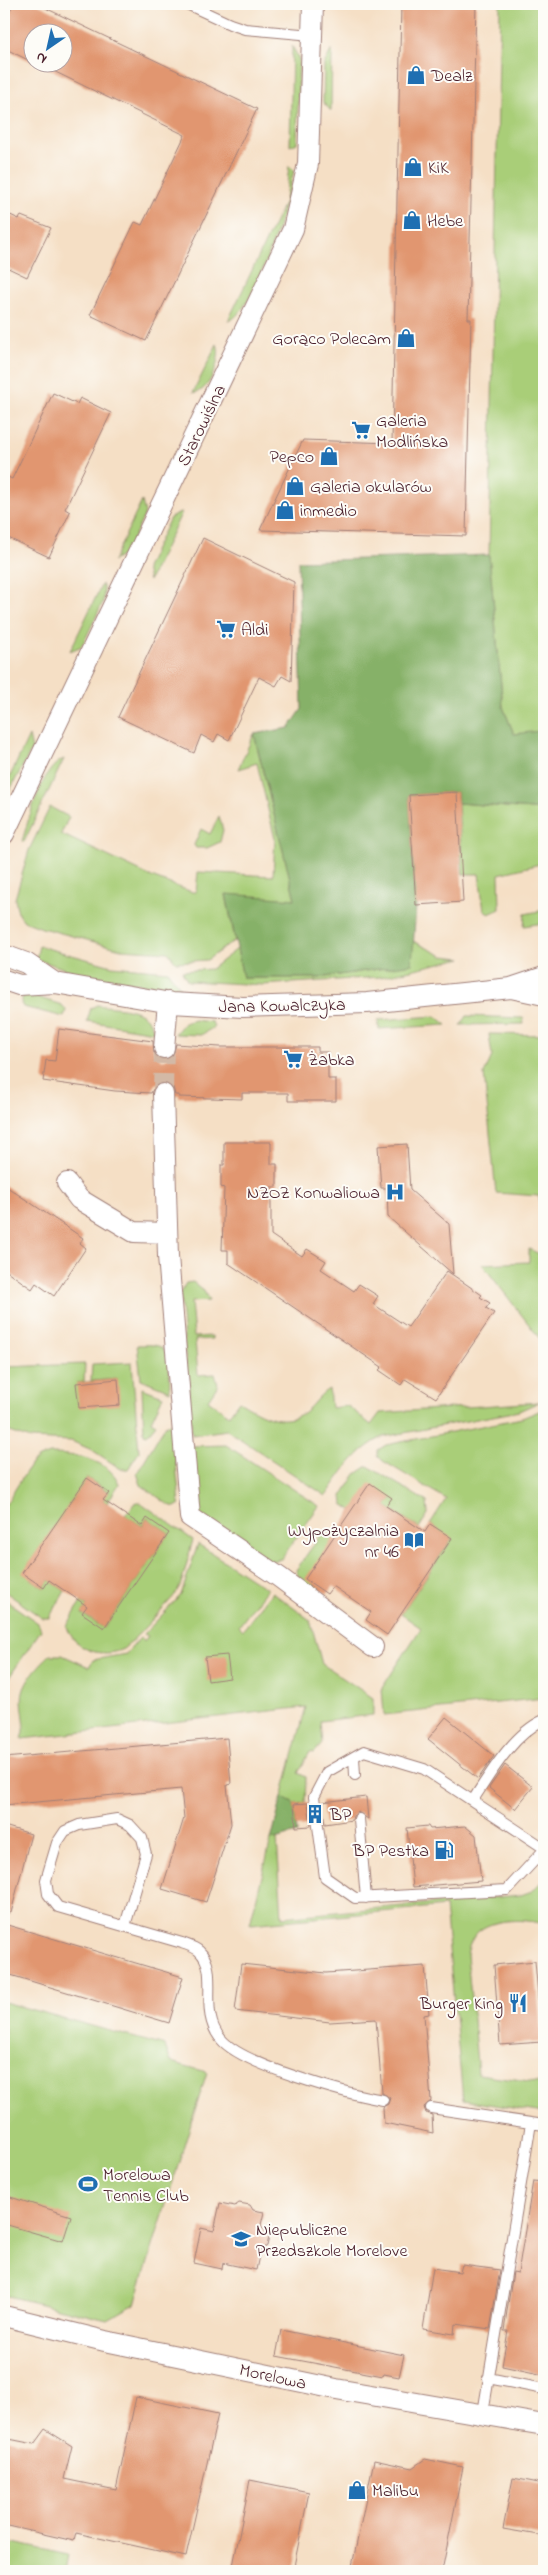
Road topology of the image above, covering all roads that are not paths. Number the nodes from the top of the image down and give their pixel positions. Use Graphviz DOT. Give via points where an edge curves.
graph roads {
  1 [pos="187,4"];
  2 [pos="313,4"];
  3 [pos="312,35"];
  4 [pos="5,828"];
  5 [pos="4,955"];
  6 [pos="544,976"];
  7 [pos="4,980"];
  8 [pos="55,983"];
  9 [pos="511,988"];
  10 [pos="544,995"];
  11 [pos="168,1002"];
  12 [pos="164,1048"];
  13 [pos="163,1094"];
  14 [pos="67,1183"];
  15 [pos="167,1233"];
  16 [pos="373,1647"];
  17 [pos="544,1720"];
  18 [pos="354,1757"];
  19 [pos="356,1775"];
  20 [pos="472,1800"];
  21 [pos="359,1820"];
  22 [pos="544,1849"];
  23 [pos="366,1898"];
  24 [pos="125,1926"];
  25 [pos="383,2100"];
  26 [pos="431,2108"];
  27 [pos="531,2123"];
  28 [pos="544,2125"];
  29 [pos="4,2316"];
  30 [pos="488,2378"];
  31 [pos="544,2389"];
  32 [pos="482,2413"];
  33 [pos="544,2425"];
  1 -- 3 [label="lane" via="245,29"];
  2 -- 3 [label="street, Starowiślna"];
  3 -- 4 [label="street, Starowiślna" via="308,164 293,229"];
  5 -- 8 [label="street, Jana Kowalczyka" via="26,962"];
  6 -- 9 [label="street, Jana Kowalczyka"];
  7 -- 8 [label="street, Jana Kowalczyka" via="20,984"];
  8 -- 11 [label="street, Jana Kowalczyka"];
  9 -- 10 [label="street, Jana Kowalczyka"];
  9 -- 11 [label="street, Jana Kowalczyka" via="367,1003 243,1007"];
  11 -- 12 [label="street"];
  13 -- 15 [label="street"];
  14 -- 15 [label="street" via="79,1199 134,1232"];
  15 -- 16 [label="street" via="190,1516"];
  17 -- 20 [label="lane" via="532,1727 501,1757"];
  18 -- 19 [label="lane"];
  18 -- 20 [label="lane" via="364,1752 424,1768"];
  18 -- 23 [label="lane" via="327,1772 314,1797 325,1877 355,1898"];
  20 -- 22 [label="lane"];
  21 -- 23 [label="lane"];
  22 -- 23 [label="lane" via="507,1890"];
  24 -- 24 [label="lane" via="58,1907 48,1894 46,1880 56,1843 65,1831 79,1824 117,1819 130,1825 142,1838 146,1854"];
  24 -- 25 [label="lane" via="199,1950 210,1968 207,1995 210,2022 221,2040 244,2057"];
  26 -- 27 [label="lane"];
  27 -- 28 [label="lane"];
  27 -- 30 [label="lane"];
  29 -- 32 [label="street, Morelowa" via="105,2341 336,2389"];
  30 -- 31 [label="lane"];
  30 -- 32 [label="lane"];
  32 -- 33 [label="street, Morelowa"];
}
